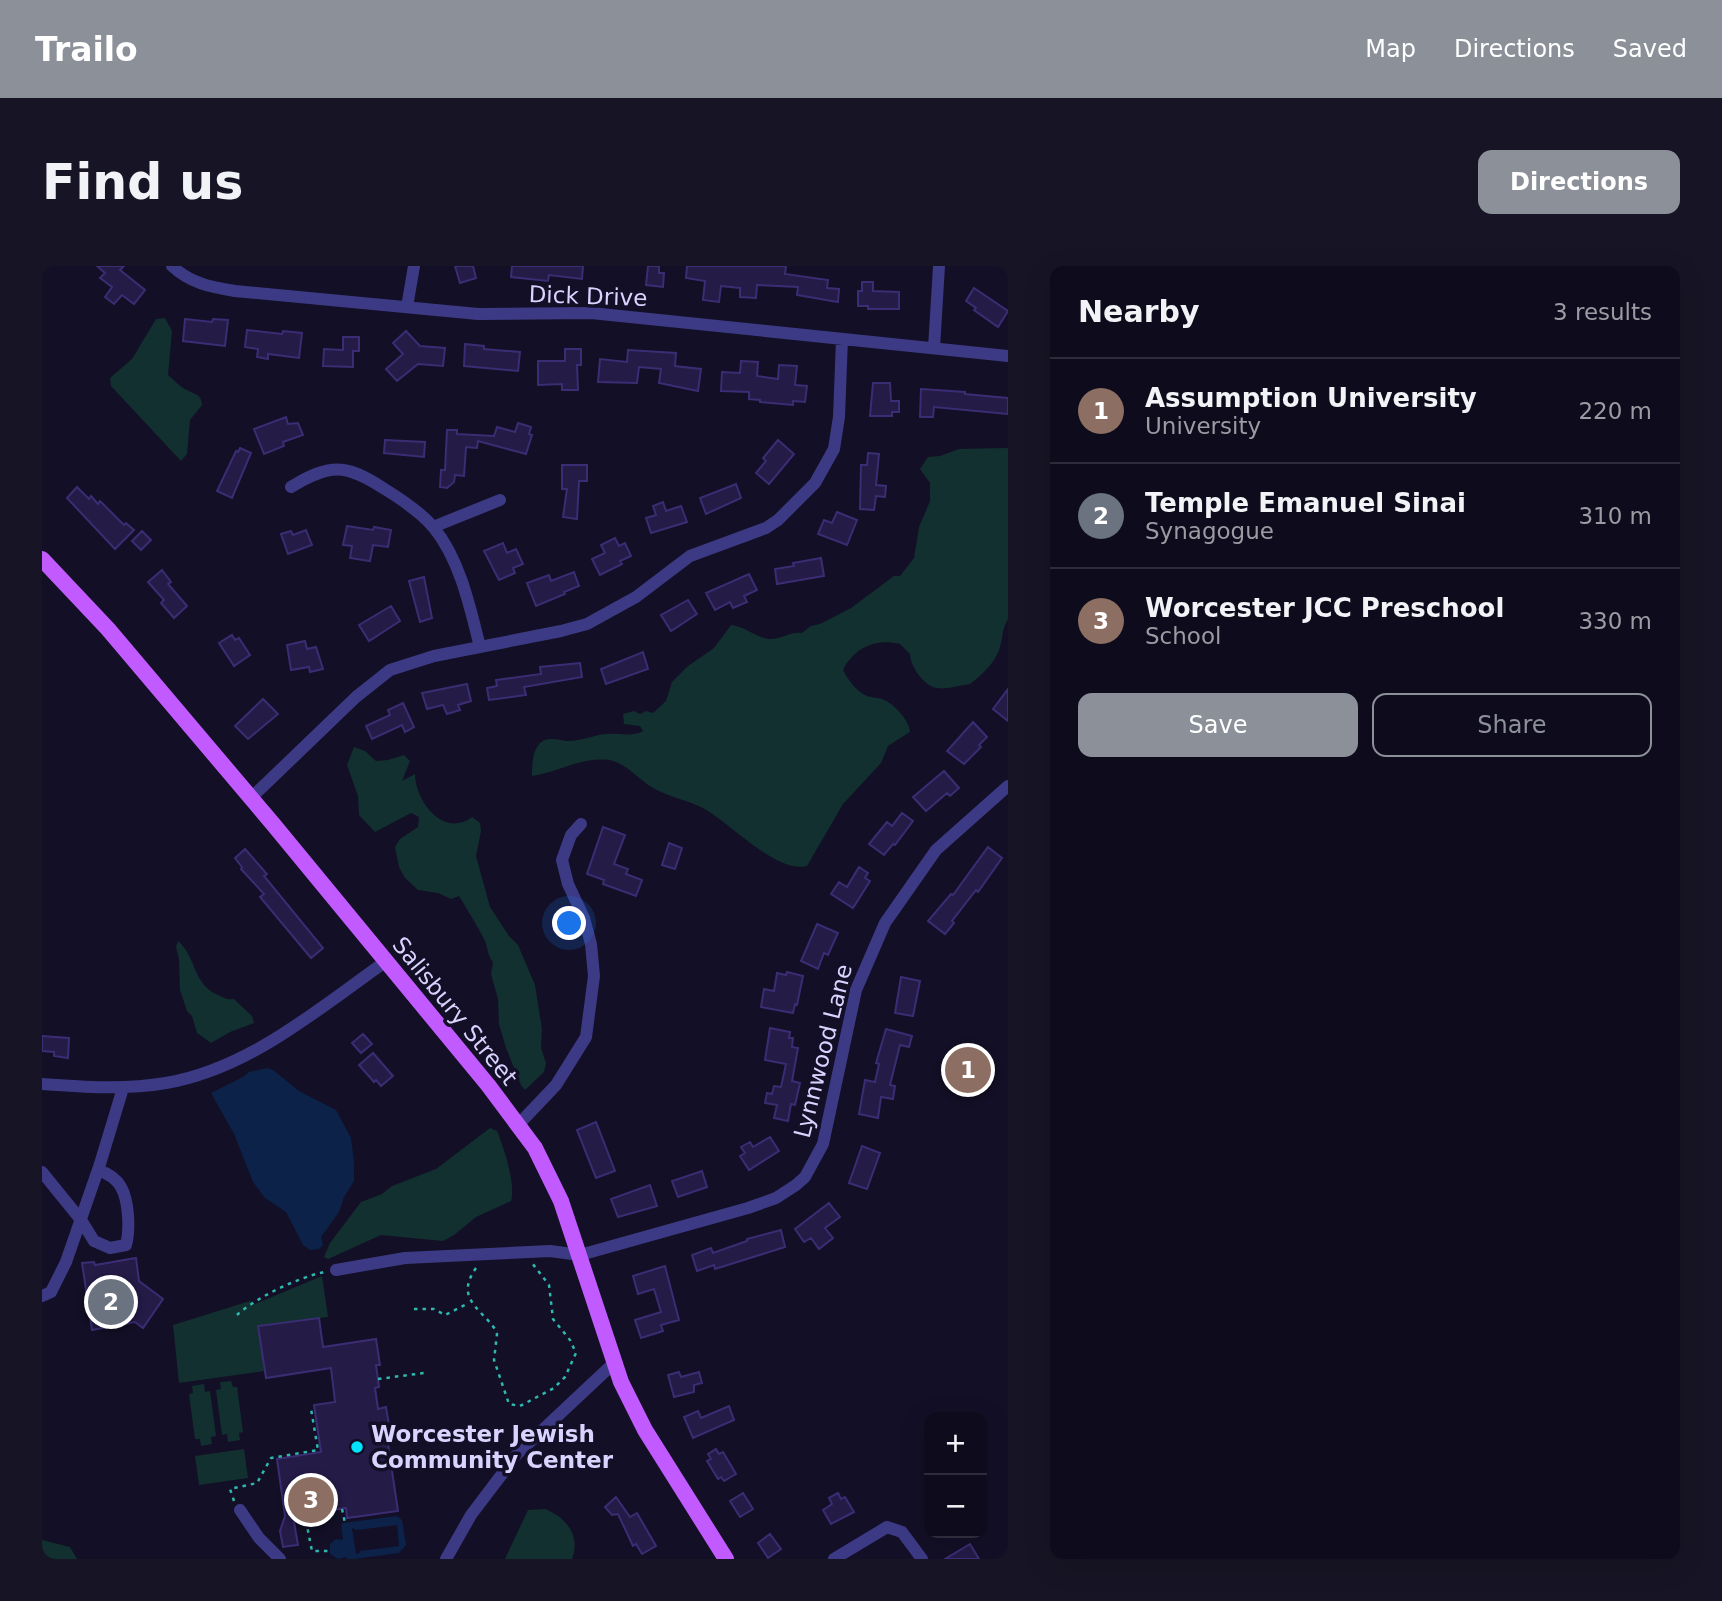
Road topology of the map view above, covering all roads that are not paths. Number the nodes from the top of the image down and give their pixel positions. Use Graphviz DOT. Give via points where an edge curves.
graph roads {
  1 [pos="172,266"];
  2 [pos="414,266"];
  3 [pos="939,266"];
  4 [pos="407,307"];
  5 [pos="842,339"];
  6 [pos="934,348"];
  7 [pos="1008,356"];
  8 [pos="291,487"];
  9 [pos="500,500"];
  10 [pos="433,527"];
  11 [pos="42,559"];
  12 [pos="480,647"];
  13 [pos="1008,786"];
  14 [pos="251,798"];
  15 [pos="581,824"];
  16 [pos="385,962"];
  17 [pos="42,1084"];
  18 [pos="123,1088"];
  19 [pos="518,1125"];
  20 [pos="98,1170"];
  21 [pos="42,1172"];
  22 [pos="81,1220"];
  23 [pos="580,1255"];
  24 [pos="336,1270"];
  25 [pos="42,1296"];
  26 [pos="614,1363"];
  27 [pos="240,1510"];
  28 [pos="280,1559"];
  29 [pos="446,1559"];
  30 [pos="726,1559"];
  31 [pos="834,1559"];
  32 [pos="922,1559"];
  1 -- 4 [label="street, Dick Drive" via="185,277 212,287"];
  2 -- 4 [label="street"];
  3 -- 6 [label="street"];
  4 -- 5 [label="street, Dick Drive" via="501,315 592,313"];
  5 -- 6 [label="street, Dick Drive"];
  5 -- 12 [label="street" via="834,449 815,483 778,520 690,556 600,619"];
  6 -- 7 [label="street, Dick Drive"];
  8 -- 10 [label="street" via="314,472 348,471 394,495"];
  9 -- 10 [label="street"];
  10 -- 12 [label="street" via="462,582"];
  11 -- 14 [label="main road, Salisbury Street" via="108,629"];
  12 -- 14 [label="street" via="412,662 381,676"];
  13 -- 23 [label="street, Lynnwood Lane" via="936,850 885,923 856,990 826,1133 805,1177 786,1192 748,1208"];
  14 -- 16 [label="main road, Salisbury Street"];
  15 -- 19 [label="street" via="571,835 562,860 592,944 594,976 586,1037 556,1085"];
  16 -- 18 [label="street" via="276,1038 229,1063 168,1083"];
  16 -- 19 [label="main road, Salisbury Street"];
  17 -- 18 [label="street"];
  18 -- 20 [label="street"];
  19 -- 23 [label="main road, Salisbury Street" via="561,1201"];
  20 -- 22 [label="street"];
  20 -- 22 [label="street" via="121,1188 130,1229 126,1245 110,1248 94,1241"];
  21 -- 22 [label="street"];
  22 -- 25 [label="street" via="51,1292"];
  23 -- 24 [label="street" via="550,1251 405,1258"];
  23 -- 26 [label="main road, Salisbury Street"];
  26 -- 29 [label="street" via="518,1453 471,1515"];
  26 -- 30 [label="main road, Salisbury Street" via="645,1430"];
  27 -- 28 [label="street"];
  31 -- 32 [label="street" via="892,1528 902,1532"];
}
